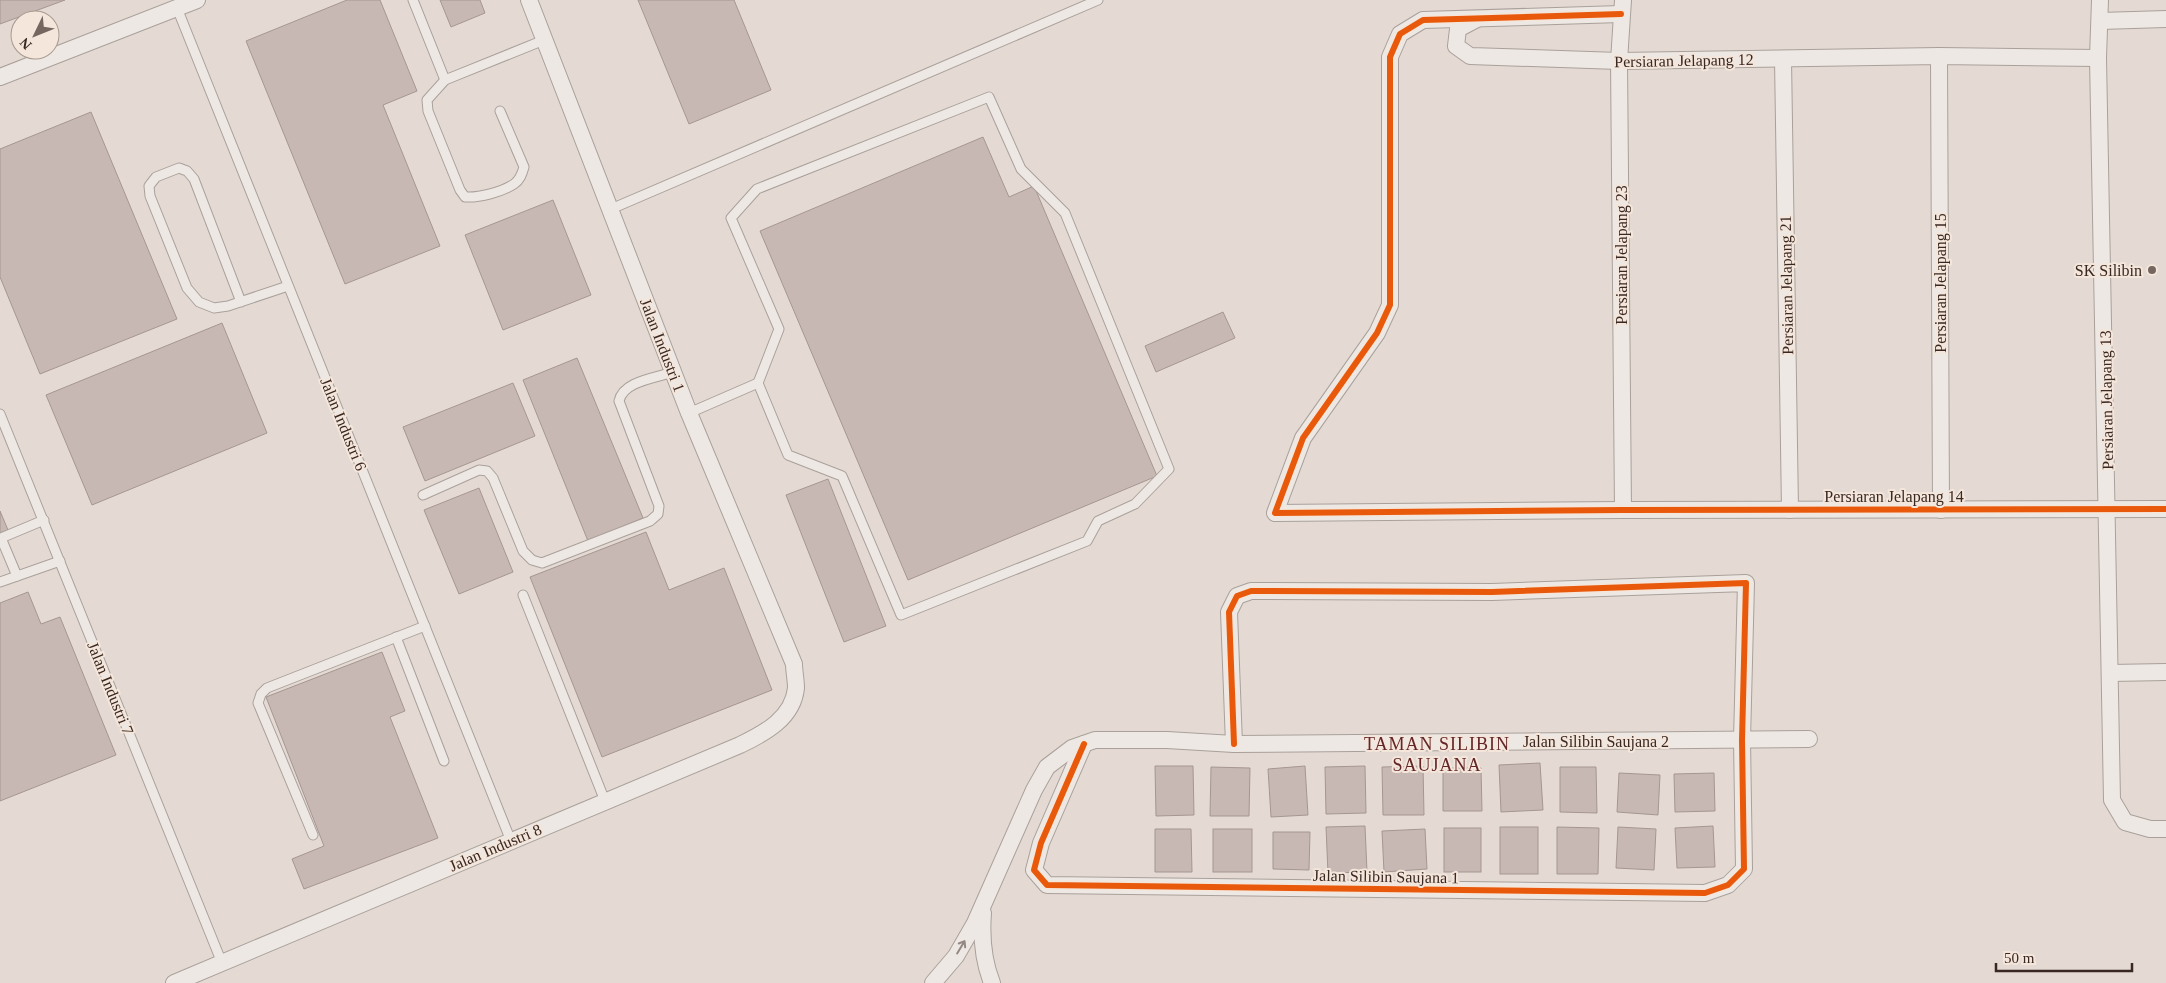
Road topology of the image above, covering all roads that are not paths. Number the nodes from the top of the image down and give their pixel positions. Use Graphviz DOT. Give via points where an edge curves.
graph roads {
  1 [pos="197,0"];
  2 [pos="412,0"];
  3 [pos="529,0"];
  4 [pos="1098,0"];
  5 [pos="2100,0"];
  6 [pos="1622,7"];
  7 [pos="177,8"];
  8 [pos="1482,17"];
  9 [pos="2166,19"];
  10 [pos="2100,21"];
  11 [pos="544,40"];
  12 [pos="1939,56"];
  13 [pos="1783,58"];
  14 [pos="2098,58"];
  15 [pos="1619,61"];
  16 [pos="0,77"];
  17 [pos="445,80"];
  18 [pos="500,111"];
  19 [pos="611,209"];
  20 [pos="288,286"];
  21 [pos="241,302"];
  22 [pos="673,372"];
  23 [pos="758,382"];
  24 [pos="689,413"];
  25 [pos="0,414"];
  26 [pos="423,495"];
  27 [pos="1623,510"];
  28 [pos="1790,510"];
  29 [pos="1941,510"];
  30 [pos="2108,510"];
  31 [pos="2166,510"];
  32 [pos="44,520"];
  33 [pos="0,538"];
  34 [pos="60,561"];
  35 [pos="17,576"];
  36 [pos="0,582"];
  37 [pos="523,595"];
  38 [pos="425,626"];
  39 [pos="396,637"];
  40 [pos="2166,672"];
  41 [pos="2110,673"];
  42 [pos="796,688"];
  43 [pos="1809,739"];
  44 [pos="1742,740"];
  45 [pos="1084,744"];
  46 [pos="1234,744"];
  47 [pos="444,761"];
  48 [pos="606,801"];
  49 [pos="2166,829"];
  50 [pos="313,835"];
  51 [pos="511,841"];
  52 [pos="984,906"];
  53 [pos="222,963"];
  54 [pos="174,983"];
  55 [pos="933,983"];
  56 [pos="992,983"];
  1 -- 7 [label="street"];
  2 -- 17 [label="lane"];
  3 -- 11 [label="street, Jalan Industri 1"];
  4 -- 19 [label="lane"];
  5 -- 10 [label="street, Persiaran Jelapang 13"];
  6 -- 8 [label="street, Persiaran Jelapang 12"];
  6 -- 15 [label="street, Persiaran Jelapang 23"];
  7 -- 16 [label="street"];
  7 -- 20 [label="lane, Jalan Industri 6"];
  8 -- 15 [label="street, Persiaran Jelapang 12" via="1458,29 1456,46 1470,56"];
  8 -- 27 [label="street, Persiaran Jelapang 14" via="1423,20 1400,34 1390,56 1390,305 1377,334 1303,438 1275,513"];
  9 -- 10 [label="street"];
  10 -- 14 [label="street, Persiaran Jelapang 13"];
  11 -- 17 [label="lane"];
  11 -- 19 [label="street, Jalan Industri 1"];
  12 -- 13 [label="street, Persiaran Jelapang 12"];
  12 -- 14 [label="street, Persiaran Jelapang 12"];
  12 -- 29 [label="street, Persiaran Jelapang 15"];
  13 -- 15 [label="street, Persiaran Jelapang 12"];
  13 -- 28 [label="street, Persiaran Jelapang 21"];
  14 -- 30 [label="street, Persiaran Jelapang 13"];
  15 -- 27 [label="street, Persiaran Jelapang 23"];
  17 -- 18 [label="lane" via="427,100 428,111 465,197 475,198 514,185 520,178 524,168"];
  19 -- 22 [label="street, Jalan Industri 1"];
  20 -- 21 [label="lane"];
  20 -- 38 [label="lane, Jalan Industri 6"];
  21 -- 21 [label="lane" via="214,308 199,302 187,288 150,196 149,186 156,178 179,168 194,179"];
  22 -- 24 [label="street, Jalan Industri 1"];
  22 -- 26 [label="lane" via="627,387 620,394 619,401 659,506 658,514 650,521 542,563 532,560 523,551 493,478 487,471 479,470"];
  23 -- 23 [label="lane" via="779,329 731,218 757,189 989,97 1021,169 1065,213 1169,468 1134,504 1098,521 1087,541 901,615 842,476 788,455"];
  23 -- 24 [label="lane"];
  24 -- 42 [label="street, Jalan Industri 1" via="794,664"];
  25 -- 32 [label="lane, Jalan Industri 7"];
  27 -- 28 [label="street, Persiaran Jelapang 14"];
  28 -- 29 [label="street, Persiaran Jelapang 14"];
  29 -- 30 [label="street, Persiaran Jelapang 14"];
  30 -- 31 [label="street, Persiaran Jelapang 14"];
  30 -- 41 [label="street, Persiaran Jelapang 13"];
  32 -- 33 [label="lane"];
  32 -- 34 [label="lane, Jalan Industri 7"];
  33 -- 35 [label="lane"];
  34 -- 35 [label="lane"];
  34 -- 53 [label="lane, Jalan Industri 7"];
  35 -- 36 [label="lane"];
  37 -- 48 [label="lane"];
  38 -- 39 [label="lane"];
  38 -- 51 [label="lane, Jalan Industri 6"];
  39 -- 47 [label="lane"];
  39 -- 50 [label="lane" via="267,688 261,694 258,703"];
  40 -- 41 [label="street"];
  41 -- 49 [label="street, Persiaran Jelapang 13" via="2112,800 2125,822 2150,829"];
  42 -- 48 [label="street, Jalan Industri 8" via="789,708 777,724 760,735"];
  43 -- 44 [label="street, Jalan Silibin Saujana 2"];
  44 -- 45 [label="street, Jalan Silibin Saujana 1" via="1744,869 1728,885 1706,893 1689,894 1047,885 1034,870 1038,852"];
  44 -- 46 [label="street, Jalan Silibin Saujana 2"];
  44 -- 46 [label="street" via="1746,583 1492,592 1251,591 1237,596 1229,612"];
  45 -- 46 [label="street, Jalan Silibin Saujana 2" via="1095,740"];
  45 -- 52 [label="street, Jalan Silibin Saujana 2" via="1072,748 1047,767"];
  48 -- 51 [label="street, Jalan Industri 8"];
  51 -- 53 [label="street, Jalan Industri 8"];
  55 -- 52 [label="street, one-way" via="956,956"];
  52 -- 56 [label="street" via="982,946"];
  53 -- 54 [label="street, Jalan Industri 8"];
}
